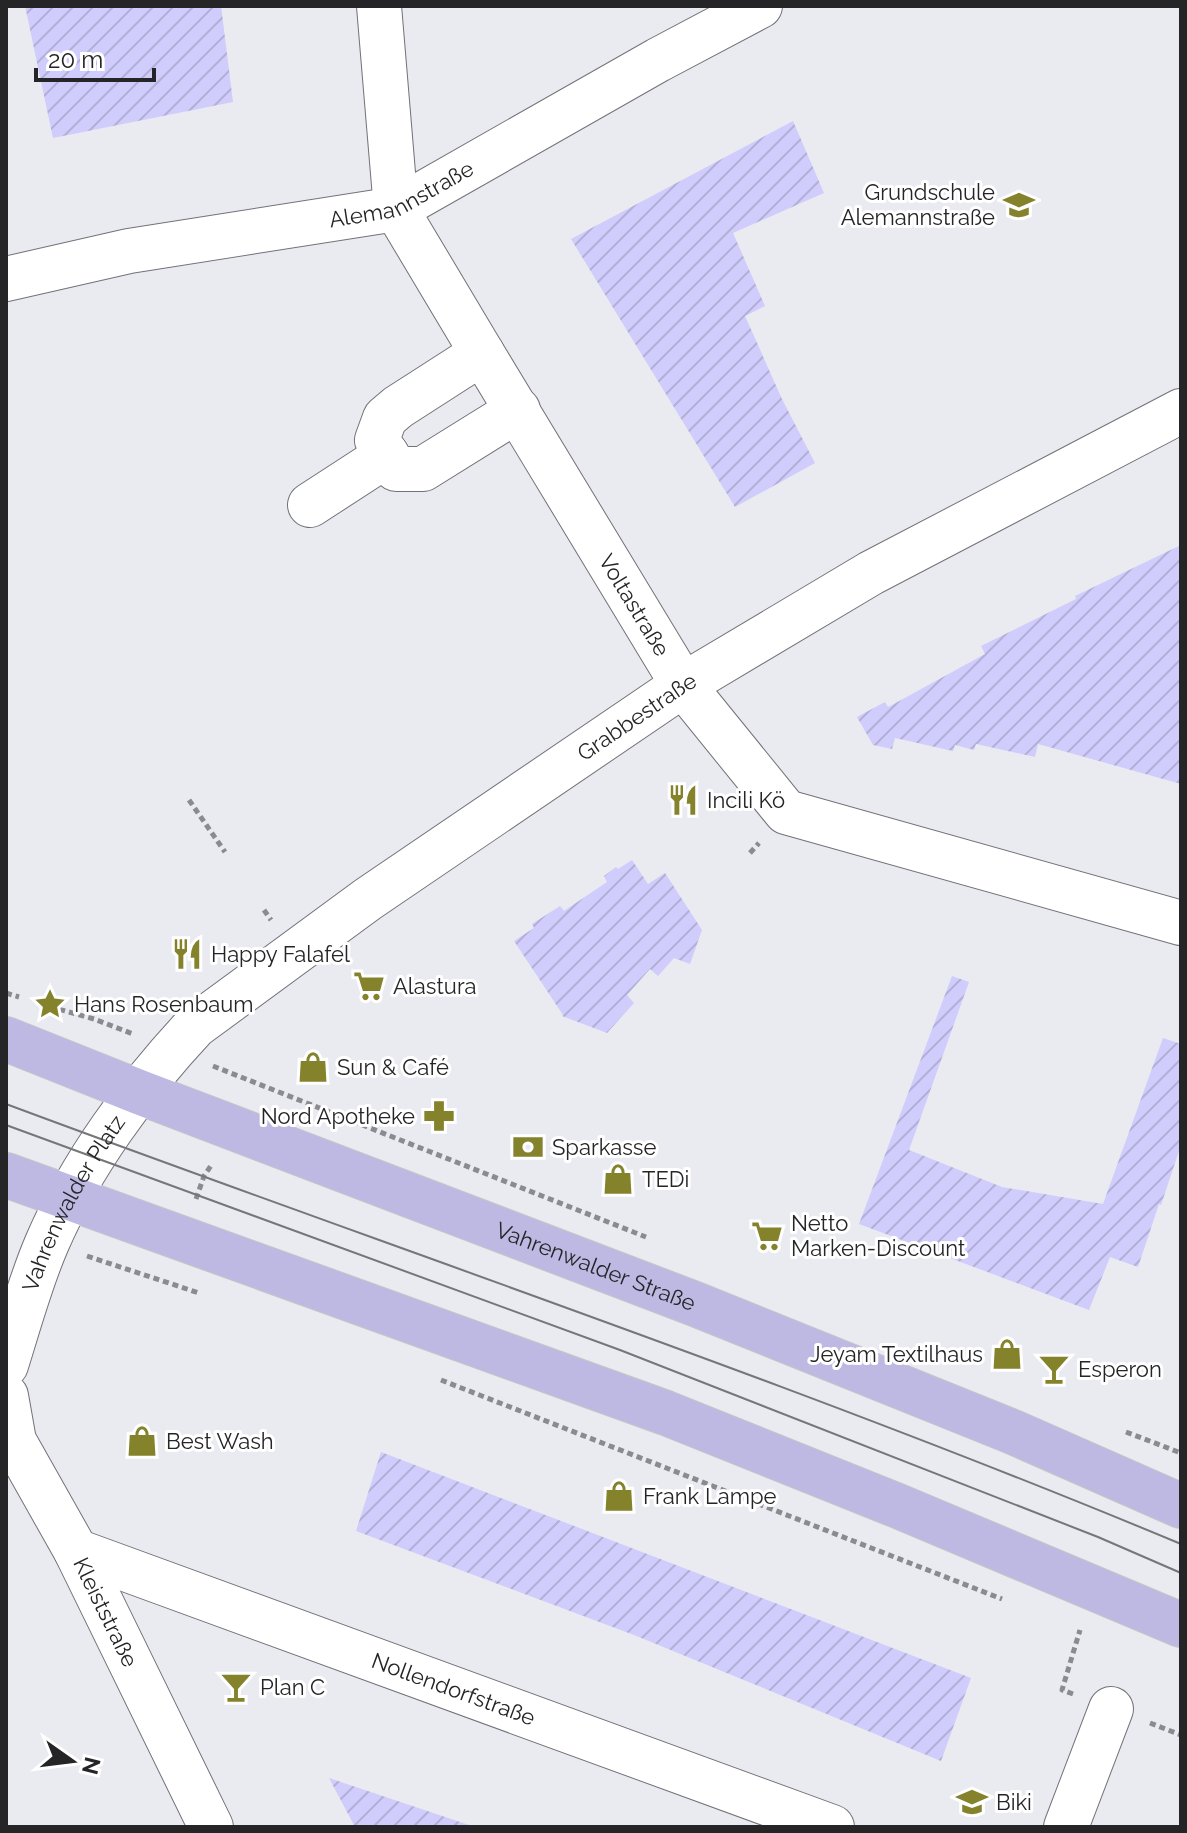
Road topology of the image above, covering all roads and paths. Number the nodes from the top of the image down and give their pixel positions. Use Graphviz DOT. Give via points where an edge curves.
graph roads {
  1 [pos="379,6"];
  2 [pos="760,6"];
  3 [pos="396,209"];
  4 [pos="6,279"];
  5 [pos="482,353"];
  6 [pos="518,410"];
  7 [pos="1181,411"];
  8 [pos="387,455"];
  9 [pos="310,505"];
  10 [pos="683,685"];
  11 [pos="189,800"];
  12 [pos="225,852"];
  13 [pos="1181,923"];
  14 [pos="6,1039"];
  15 [pos="139,1092"];
  16 [pos="235,1129"];
  17 [pos="6,1175"];
  18 [pos="69,1197"];
  19 [pos="613,1212"];
  20 [pos="609,1222"];
  21 [pos="181,1238"];
  22 [pos="46,1243"];
  23 [pos="206,1295"];
  24 [pos="6,1365"];
  25 [pos="427,1375"];
  26 [pos="6,1396"];
  27 [pos="1178,1496"];
  28 [pos="76,1551"];
  29 [pos="1006,1601"];
  30 [pos="1181,1625"];
  31 [pos="1080,1630"];
  32 [pos="1111,1709"];
  33 [pos="211,1827"];
  34 [pos="832,1827"];
  35 [pos="1066,1827"];
  1 -- 3 [label="street, Voltastraße"];
  2 -- 3 [label="street, Alemannstraße"];
  3 -- 4 [label="street, Alemannstraße" via="129,251"];
  3 -- 5 [label="street, Voltastraße"];
  5 -- 6 [label="street, Voltastraße"];
  5 -- 8 [label="street" via="385,418 377,440"];
  6 -- 8 [label="street" via="423,469 396,469"];
  6 -- 10 [label="street, Voltastraße"];
  7 -- 10 [label="street, Grabbestraße" via="871,573"];
  8 -- 9 [label="street"];
  10 -- 13 [label="street, Voltastraße" via="786,812"];
  10 -- 15 [label="street, Grabbestraße" via="368,899 195,1026"];
  11 -- 12 [label="path"];
  14 -- 15 [label="main road, Vahrenwalder Straße"];
  15 -- 16 [label="main road, Vahrenwalder Straße"];
  15 -- 18 [label="street, Vahrenwalder Platz"];
  16 -- 21 [label="path" via="204,1176"];
  16 -- 27 [label="main road, Vahrenwalder Straße"];
  17 -- 18 [label="main road"];
  18 -- 21 [label="main road"];
  18 -- 22 [label="street, Vahrenwalder Platz"];
  19 -- 20 [label="path"];
  21 -- 30 [label="main road" via="666,1413"];
  22 -- 23 [label="path"];
  22 -- 24 [label="street, Vahrenwalder Platz"];
  25 -- 29 [label="path"];
  26 -- 28 [label="street, Kleiststraße" via="14,1441"];
  28 -- 33 [label="street, Kleiststraße"];
  28 -- 34 [label="street, Nollendorfstraße"];
  31 -- 32 [label="path" via="1062,1690"];
  32 -- 35 [label="street"];
}
